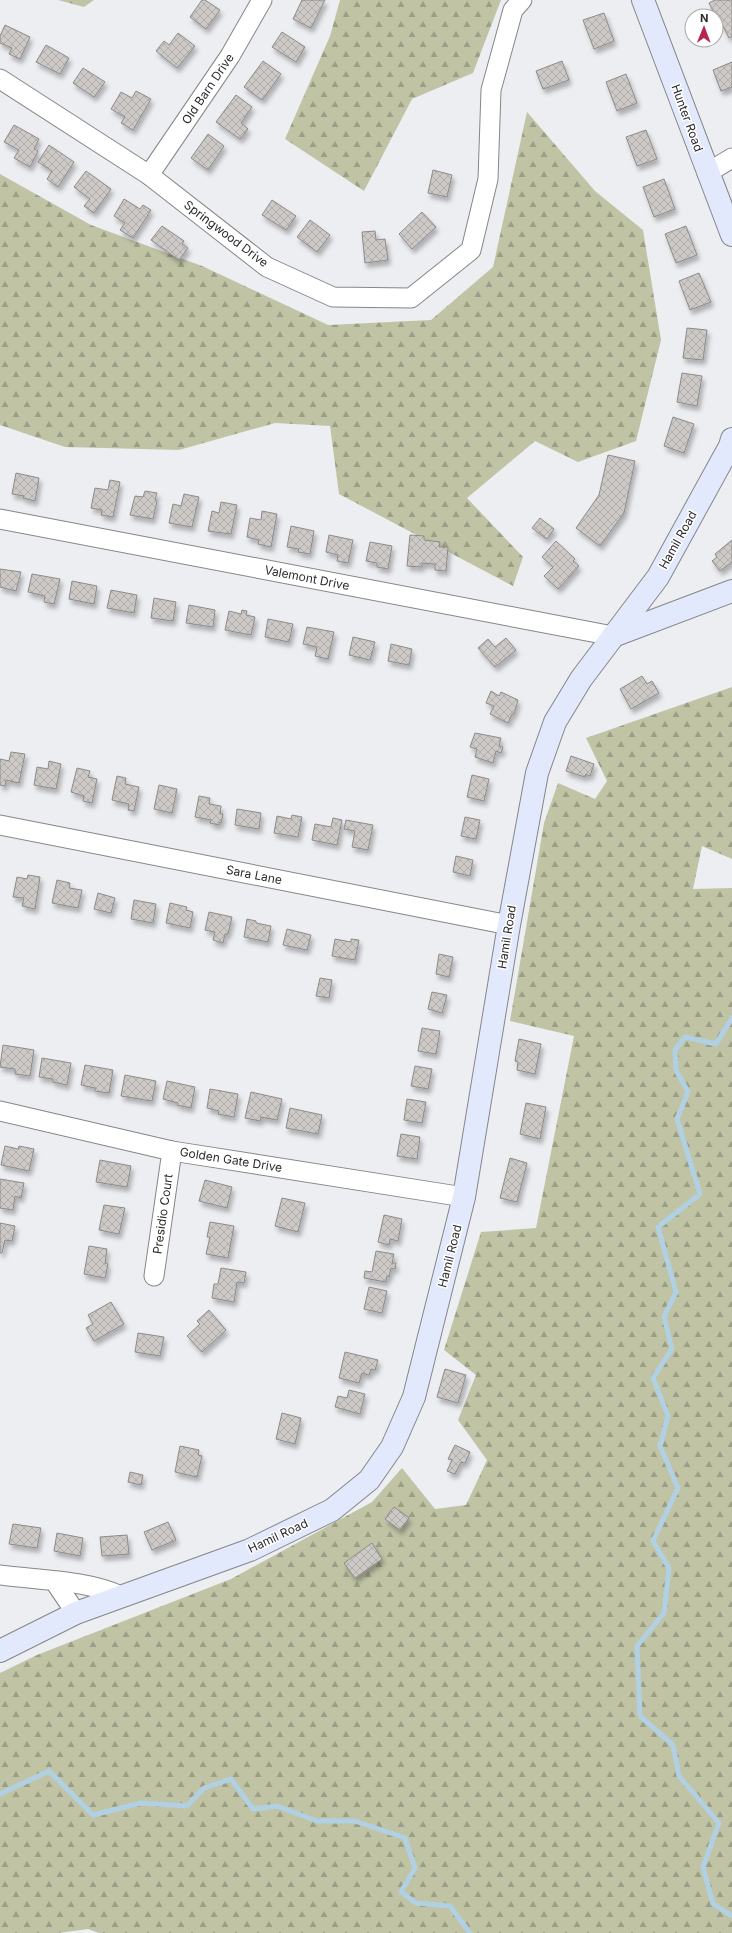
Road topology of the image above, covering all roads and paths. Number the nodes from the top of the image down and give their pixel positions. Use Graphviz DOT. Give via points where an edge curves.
graph roads {
  1 [pos="262,0"];
  2 [pos="522,0"];
  3 [pos="643,0"];
  4 [pos="0,79"];
  5 [pos="732,158"];
  6 [pos="707,173"];
  7 [pos="149,175"];
  8 [pos="732,235"];
  9 [pos="732,439"];
  10 [pos="0,519"];
  11 [pos="732,590"];
  12 [pos="614,636"];
  13 [pos="0,825"];
  14 [pos="508,925"];
  15 [pos="0,1111"];
  16 [pos="172,1151"];
  17 [pos="464,1197"];
  18 [pos="154,1276"];
  19 [pos="0,1575"];
  20 [pos="55,1582"];
  21 [pos="121,1596"];
  22 [pos="76,1613"];
  23 [pos="0,1651"];
  1 -- 7 [label="street, Old Barn Drive" via="230,56"];
  2 -- 7 [label="street, Springwood Drive" via="513,10 491,90 488,179 471,250 411,298 333,297 267,267"];
  3 -- 6 [label="street, Hunter Road"];
  4 -- 7 [label="street, Springwood Drive"];
  5 -- 6 [label="street"];
  6 -- 8 [label="street, Hunter Road"];
  9 -- 12 [label="street, Hamil Road" via="658,577"];
  10 -- 12 [label="street, Valemont Drive"];
  11 -- 12 [label="street"];
  12 -- 14 [label="street, Hamil Road" via="581,679 555,722 537,772"];
  13 -- 14 [label="street, Sara Lane"];
  14 -- 17 [label="street, Hamil Road"];
  15 -- 16 [label="street, Golden Gate Drive"];
  16 -- 17 [label="street, Golden Gate Drive"];
  16 -- 18 [label="street, Presidio Court"];
  17 -- 21 [label="street, Hamil Road" via="414,1397 392,1447 369,1480 332,1510 250,1550"];
  19 -- 20 [label="street"];
  20 -- 21 [label="street" via="107,1589"];
  20 -- 22 [label="street"];
  21 -- 22 [label="street, Hamil Road"];
  22 -- 23 [label="street, Hamil Road"];
}
